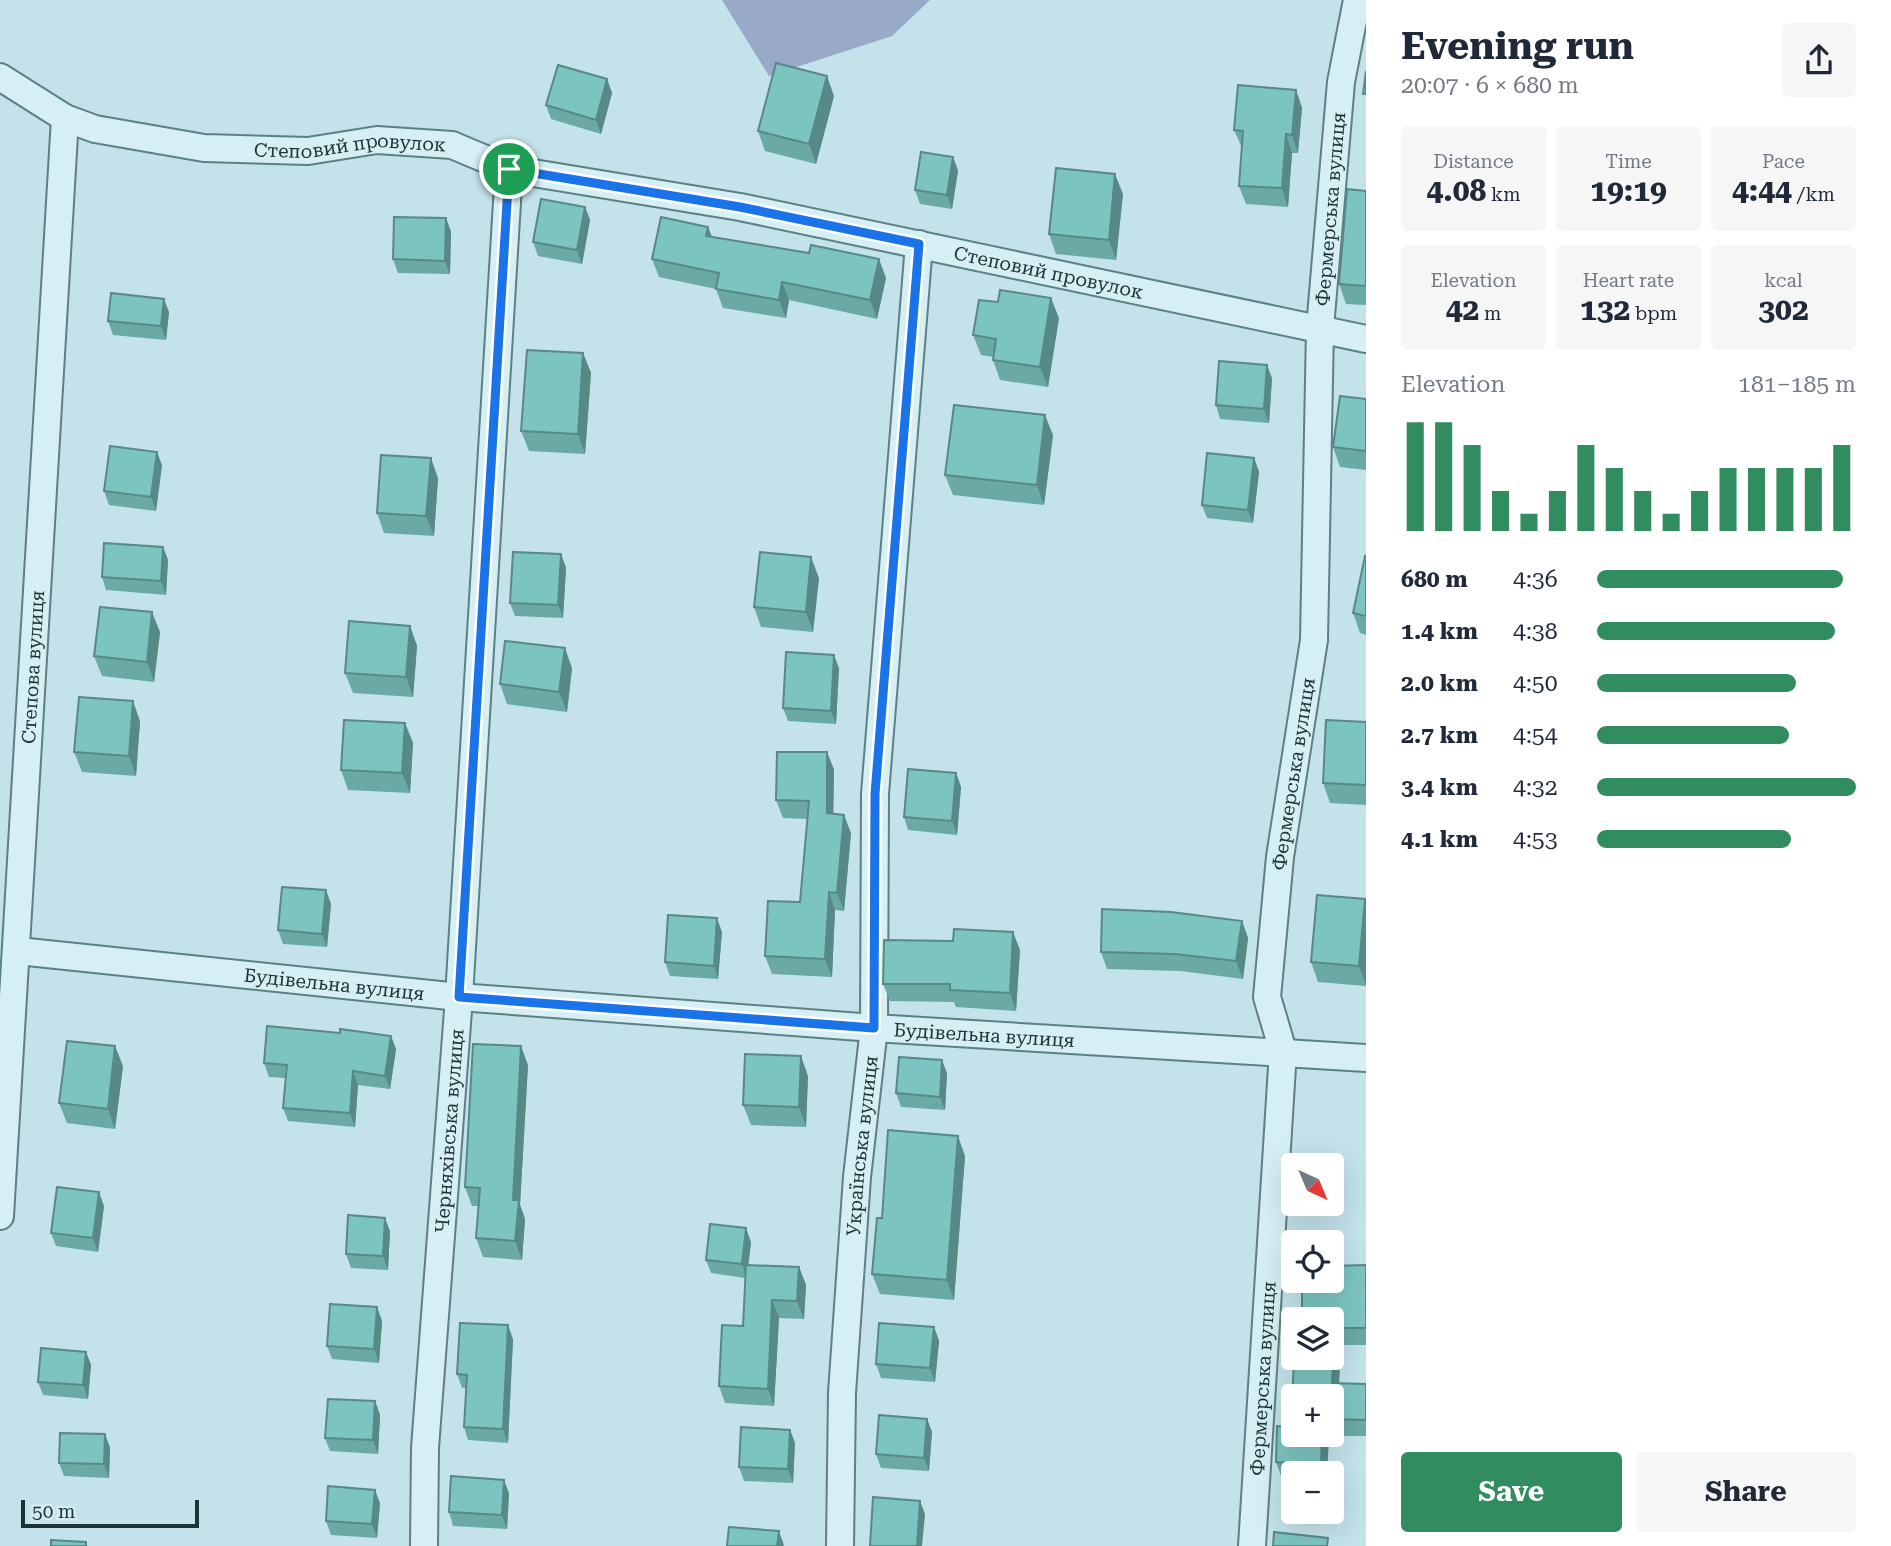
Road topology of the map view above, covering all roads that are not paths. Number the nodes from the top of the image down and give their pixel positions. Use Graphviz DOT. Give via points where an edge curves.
graph roads {
  1 [pos="1357,0"];
  2 [pos="0,77"];
  3 [pos="65,118"];
  4 [pos="509,169"];
  5 [pos="919,244"];
  6 [pos="1320,328"];
  7 [pos="1366,339"];
  8 [pos="18,951"];
  9 [pos="459,997"];
  10 [pos="874,1028"];
  11 [pos="1283,1051"];
  12 [pos="1366,1058"];
  13 [pos="0,1216"];
  14 [pos="424,1546"];
  15 [pos="841,1546"];
  16 [pos="1252,1546"];
  1 -- 6 [label="street, Фермерська вулиця" via="1341,82"];
  2 -- 3 [label="street, Степовий провулок"];
  3 -- 4 [label="street, Степовий провулок" via="95,129 204,148 308,151 377,140 452,145"];
  3 -- 8 [label="street, Степова вулиця"];
  4 -- 5 [label="street, Степовий провулок" via="740,207"];
  4 -- 9 [label="street, Черняхівська вулиця"];
  5 -- 6 [label="street, Степовий провулок"];
  5 -- 10 [label="street, Українська вулиця" via="875,794"];
  6 -- 7 [label="street, Степовий провулок"];
  6 -- 11 [label="street, Фермерська вулиця" via="1314,640 1280,857 1267,997"];
  8 -- 9 [label="street, Будівельна вулиця"];
  8 -- 13 [label="street, Степова вулиця"];
  9 -- 10 [label="street, Будівельна вулиця"];
  9 -- 14 [label="street, Черняхівська вулиця" via="425,1448"];
  10 -- 11 [label="street, Будівельна вулиця"];
  10 -- 15 [label="street, Українська вулиця" via="857,1177 842,1393"];
  11 -- 12 [label="street, Будівельна вулиця"];
  11 -- 16 [label="street, Фермерська вулиця"];
}
